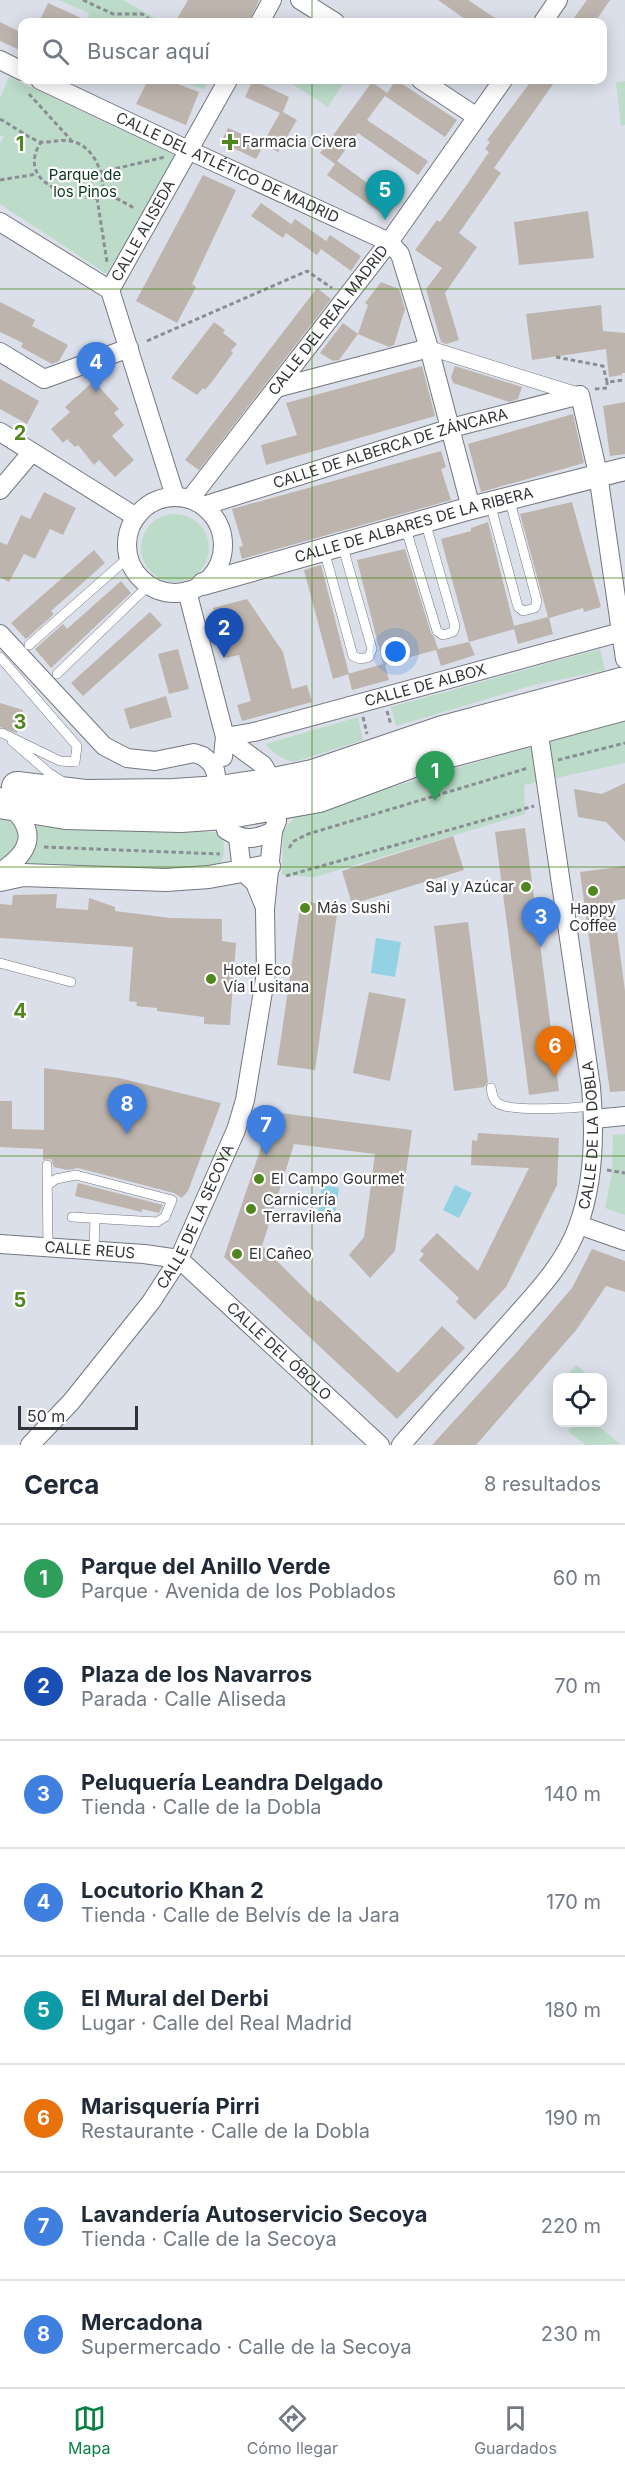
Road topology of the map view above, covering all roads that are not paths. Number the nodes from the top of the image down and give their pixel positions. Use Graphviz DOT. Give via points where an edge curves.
graph roads {
  1 [pos="272,0"];
  2 [pos="300,0"];
  3 [pos="558,0"];
  4 [pos="262,18"];
  5 [pos="329,18"];
  6 [pos="546,18"];
  7 [pos="0,60"];
  8 [pos="18,76"];
  9 [pos="48,84"];
  10 [pos="225,84"];
  11 [pos="427,84"];
  12 [pos="500,84"];
  13 [pos="477,117"];
  14 [pos="182,152"];
  15 [pos="0,222"];
  16 [pos="389,242"];
  17 [pos="110,290"];
  18 [pos="129,348"];
  19 [pos="429,348"];
  20 [pos="0,352"];
  21 [pos="276,388"];
  22 [pos="587,392"];
  23 [pos="451,428"];
  24 [pos="0,432"];
  25 [pos="32,452"];
  26 [pos="625,469"];
  27 [pos="598,474"];
  28 [pos="0,490"];
  29 [pos="190,500"];
  30 [pos="490,503"];
  31 [pos="136,517"];
  32 [pos="415,524"];
  33 [pos="333,547"];
  34 [pos="617,554"];
  35 [pos="129,557"];
  36 [pos="149,585"];
  37 [pos="195,587"];
  38 [pos="623,632"];
  39 [pos="0,634"];
  40 [pos="29,645"];
  41 [pos="0,657"];
  42 [pos="625,659"];
  43 [pos="57,674"];
  44 [pos="625,682"];
  45 [pos="625,705"];
  46 [pos="538,728"];
  47 [pos="1,732"];
  48 [pos="225,737"];
  49 [pos="316,786"];
  50 [pos="269,793"];
  51 [pos="85,795"];
  52 [pos="3,797"];
  53 [pos="177,806"];
  54 [pos="223,808"];
  55 [pos="279,865"];
  56 [pos="242,871"];
  57 [pos="0,872"];
  58 [pos="209,877"];
  59 [pos="0,880"];
  60 [pos="265,909"];
  61 [pos="0,963"];
  62 [pos="71,982"];
  63 [pos="491,1088"];
  64 [pos="593,1112"];
  65 [pos="625,1116"];
  66 [pos="47,1165"];
  67 [pos="48,1185"];
  68 [pos="72,1217"];
  69 [pos="95,1218"];
  70 [pos="579,1225"];
  71 [pos="625,1241"];
  72 [pos="0,1244"];
  73 [pos="48,1247"];
  74 [pos="94,1250"];
  75 [pos="179,1259"];
  76 [pos="30,1445"];
  77 [pos="380,1445"];
  78 [pos="401,1445"];
  1 -- 4 [label="street"];
  2 -- 5 [label="street"];
  3 -- 6 [label="street"];
  7 -- 8 [label="street"];
  9 -- 14 [label="street, CALLE DEL ATLÉTICO DE MADRID"];
  10 -- 14 [label="street, CALLE ALISEDA"];
  11 -- 13 [label="street"];
  12 -- 13 [label="street, CALLE DEL REAL MADRID"];
  13 -- 16 [label="street, CALLE DEL REAL MADRID"];
  14 -- 16 [label="street, CALLE DEL ATLÉTICO DE MADRID"];
  14 -- 17 [label="street, CALLE ALISEDA"];
  15 -- 17 [label="street"];
  16 -- 19 [label="street" via="400,254"];
  16 -- 21 [label="street, CALLE DEL REAL MADRID"];
  17 -- 18 [label="street, CALLE ALISEDA"];
  18 -- 20 [label="street" via="44,380"];
  18 -- 29 [label="street, CALLE ALISEDA"];
  19 -- 21 [label="street"];
  19 -- 22 [label="street"];
  19 -- 23 [label="street"];
  21 -- 29 [label="street, CALLE DEL REAL MADRID"];
  22 -- 23 [label="street, CALLE DE ALBERCA DE ZÁNCARA"];
  22 -- 27 [label="street"];
  23 -- 29 [label="street, CALLE DE ALBERCA DE ZÁNCARA"];
  23 -- 30 [label="street"];
  24 -- 25 [label="street"];
  25 -- 28 [label="street"];
  25 -- 31 [label="street"];
  26 -- 27 [label="street, CALLE DE ALBARES DE LA RIBERA"];
  27 -- 30 [label="street, CALLE DE ALBARES DE LA RIBERA"];
  27 -- 34 [label="street"];
  29 -- 31 [label="street" via="152,503"];
  29 -- 37 [label="street" via="214,517 223,545 213,573"];
  30 -- 30 [label="lane" via="518,607 523,611 535,608 537,601"];
  30 -- 32 [label="street, CALLE DE ALBARES DE LA RIBERA"];
  31 -- 35 [label="street" via="127,543"];
  32 -- 32 [label="lane" via="436,631 443,635 453,632 455,626"];
  32 -- 33 [label="street, CALLE DE ALBARES DE LA RIBERA"];
  33 -- 33 [label="lane" via="353,656 369,657 372,649"];
  33 -- 37 [label="street, CALLE DE ALBARES DE LA RIBERA"];
  34 -- 38 [label="street"];
  35 -- 36 [label="street"];
  35 -- 40 [label="lane"];
  36 -- 37 [label="street" via="161,590"];
  36 -- 43 [label="lane"];
  37 -- 48 [label="street"];
  38 -- 42 [label="street"];
  38 -- 48 [label="street, CALLE DE ALBOX"];
  39 -- 54 [label="street" via="104,746 127,758 155,761 194,753 203,756"];
  41 -- 47 [label="lane" via="77,746 75,762 60,761"];
  44 -- 49 [label="main road" via="443,730"];
  45 -- 46 [label="main road"];
  46 -- 49 [label="main road"];
  46 -- 64 [label="street, CALLE DE LA DOBLA"];
  47 -- 51 [label="lane" via="49,773"];
  48 -- 50 [label="street"];
  48 -- 54 [label="street"];
  49 -- 50 [label="main road" via="283,773"];
  49 -- 50 [label="main road" via="293,808"];
  50 -- 54 [label="main road"];
  50 -- 54 [label="street" via="257,839"];
  50 -- 55 [label="street, CALLE DE LA SECOYA"];
  51 -- 52 [label="main road"];
  51 -- 53 [label="main road"];
  52 -- 53 [label="main road" via="66,814"];
  52 -- 57 [label="street" via="21,816 29,833 21,856"];
  53 -- 54 [label="main road"];
  53 -- 54 [label="main road"];
  54 -- 56 [label="street, CALLE DE LA SECOYA"];
  54 -- 58 [label="street" via="230,860"];
  55 -- 56 [label="street"];
  55 -- 60 [label="street, CALLE DE LA SECOYA"];
  56 -- 58 [label="street"];
  56 -- 60 [label="street, CALLE DE LA SECOYA" via="255,883"];
  58 -- 59 [label="street" via="166,880 23,875"];
  60 -- 75 [label="street, CALLE DE LA SECOYA" via="266,973 245,1100 236,1130"];
  61 -- 62 [label="lane"];
  63 -- 64 [label="lane" via="497,1103 507,1106"];
  64 -- 65 [label="street"];
  64 -- 70 [label="street, CALLE DE LA DOBLA" via="590,1173"];
  66 -- 67 [label="lane"];
  67 -- 69 [label="lane" via="76,1175 172,1200 165,1216 157,1222"];
  67 -- 73 [label="lane"];
  68 -- 69 [label="lane"];
  69 -- 74 [label="lane"];
  70 -- 71 [label="street"];
  70 -- 78 [label="street, CALLE DE LA DOBLA" via="544,1284"];
  72 -- 73 [label="street, CALLE REUS"];
  73 -- 74 [label="street, CALLE REUS"];
  74 -- 75 [label="street, CALLE REUS"];
  75 -- 76 [label="street, CALLE DE LA SECOYA" via="116,1348"];
  75 -- 77 [label="street, CALLE DEL ÓBOLO"];
}
